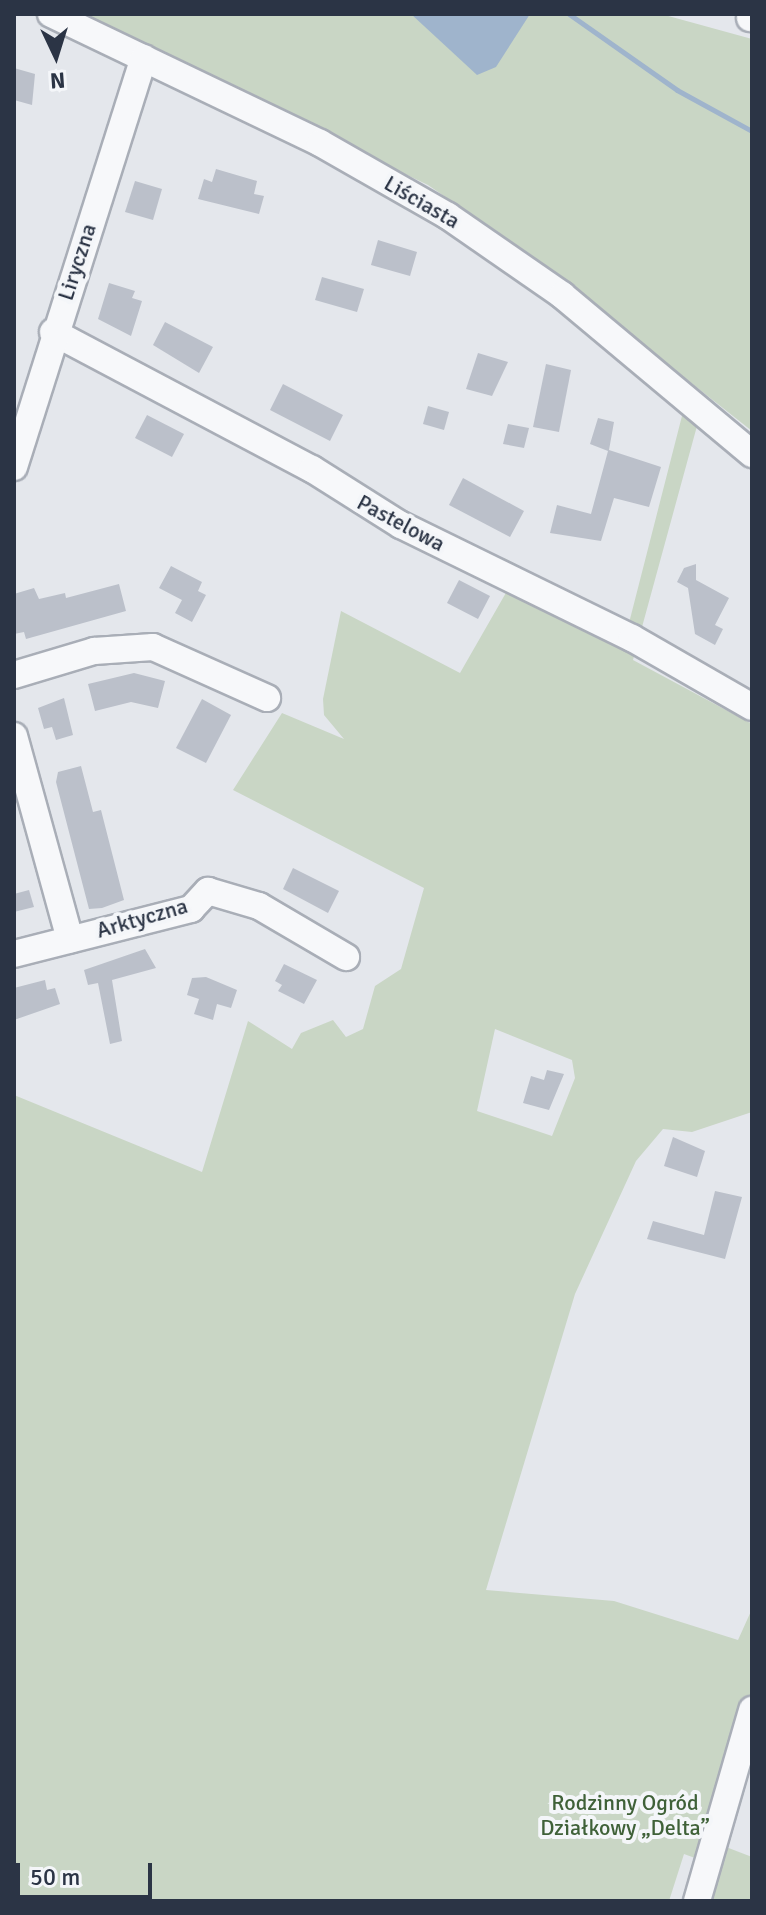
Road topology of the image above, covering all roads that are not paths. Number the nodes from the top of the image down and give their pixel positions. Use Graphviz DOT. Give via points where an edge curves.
graph roads {
  1 [pos="51,14"];
  2 [pos="144,58"];
  3 [pos="53,332"];
  4 [pos="752,454"];
  5 [pos="15,461"];
  6 [pos="14,675"];
  7 [pos="267,698"];
  8 [pos="752,707"];
  9 [pos="14,736"];
  10 [pos="70,939"];
  11 [pos="14,954"];
  12 [pos="346,957"];
  13 [pos="752,1710"];
  14 [pos="697,1901"];
  1 -- 2 [label="street, Liściasta"];
  2 -- 3 [label="street, Liryczna"];
  2 -- 4 [label="street, Liściasta" via="320,143 505,253"];
  3 -- 5 [label="street, Liryczna"];
  3 -- 8 [label="street, Pastelowa" via="312,469 401,525 632,638"];
  6 -- 7 [label="street" via="94,651 153,647"];
  9 -- 10 [label="street"];
  10 -- 11 [label="street, Arktyczna"];
  10 -- 12 [label="street, Arktyczna" via="191,909 208,891 259,906"];
  13 -- 14 [label="street"];
}
